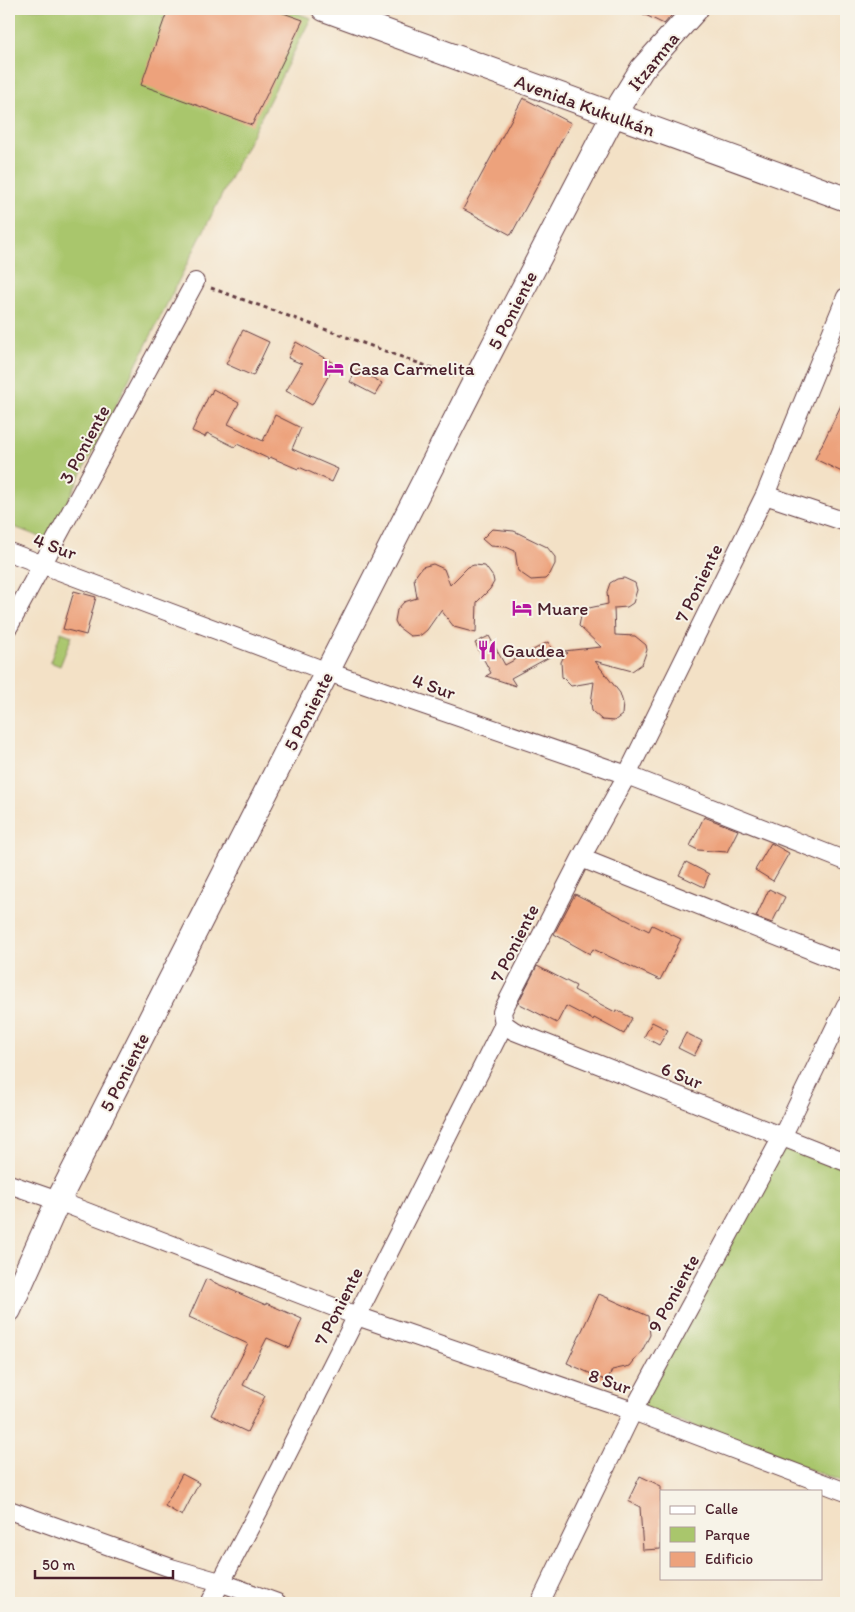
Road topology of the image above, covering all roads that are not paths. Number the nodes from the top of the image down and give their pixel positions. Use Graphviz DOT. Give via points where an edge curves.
graph roads {
  1 [pos="324,9"];
  2 [pos="696,9"];
  3 [pos="613,116"];
  4 [pos="846,200"];
  5 [pos="195,282"];
  6 [pos="846,296"];
  7 [pos="765,495"];
  8 [pos="846,522"];
  9 [pos="9,552"];
  10 [pos="43,564"];
  11 [pos="9,626"];
  12 [pos="328,672"];
  13 [pos="627,775"];
  14 [pos="581,858"];
  15 [pos="846,860"];
  16 [pos="846,964"];
  17 [pos="846,1005"];
  18 [pos="504,1024"];
  19 [pos="782,1137"];
  20 [pos="846,1162"];
  21 [pos="9,1184"];
  22 [pos="58,1201"];
  23 [pos="9,1310"];
  24 [pos="357,1316"];
  25 [pos="633,1411"];
  26 [pos="846,1492"];
  27 [pos="9,1510"];
  28 [pos="220,1582"];
  29 [pos="210,1603"];
  30 [pos="277,1603"];
  31 [pos="540,1603"];
  1 -- 3 [label="street, Avenida Kukulkán"];
  2 -- 3 [label="street, Itzamna" via="642,69"];
  3 -- 4 [label="street, Avenida Kukulkán"];
  3 -- 12 [label="street, 5 Poniente"];
  5 -- 10 [label="street, 3 Poniente"];
  6 -- 7 [label="street, 7 Poniente"];
  7 -- 8 [label="street"];
  7 -- 13 [label="street, 7 Poniente"];
  9 -- 10 [label="street, 4 Sur"];
  10 -- 11 [label="street, 3 Poniente"];
  10 -- 12 [label="street, 4 Sur"];
  12 -- 13 [label="street, 4 Sur"];
  12 -- 22 [label="street, 5 Poniente"];
  13 -- 14 [label="street, 7 Poniente"];
  13 -- 15 [label="street, 4 Sur"];
  14 -- 16 [label="street"];
  14 -- 18 [label="street, 7 Poniente" via="502,1012"];
  17 -- 19 [label="street, 9 Poniente"];
  18 -- 19 [label="street, 6 Sur" via="514,1031"];
  18 -- 24 [label="street, 7 Poniente"];
  19 -- 20 [label="street, 6 Sur"];
  19 -- 25 [label="street, 9 Poniente"];
  21 -- 22 [label="street, 8 Sur"];
  22 -- 23 [label="street, 5 Poniente"];
  22 -- 24 [label="street, 8 Sur"];
  24 -- 25 [label="street, 8 Sur"];
  24 -- 28 [label="street, 7 Poniente"];
  25 -- 26 [label="street, 8 Sur"];
  25 -- 31 [label="street, 9 Poniente"];
  27 -- 28 [label="street" via="171,1568"];
  28 -- 29 [label="street, 7 Poniente"];
  28 -- 30 [label="street"];
}
